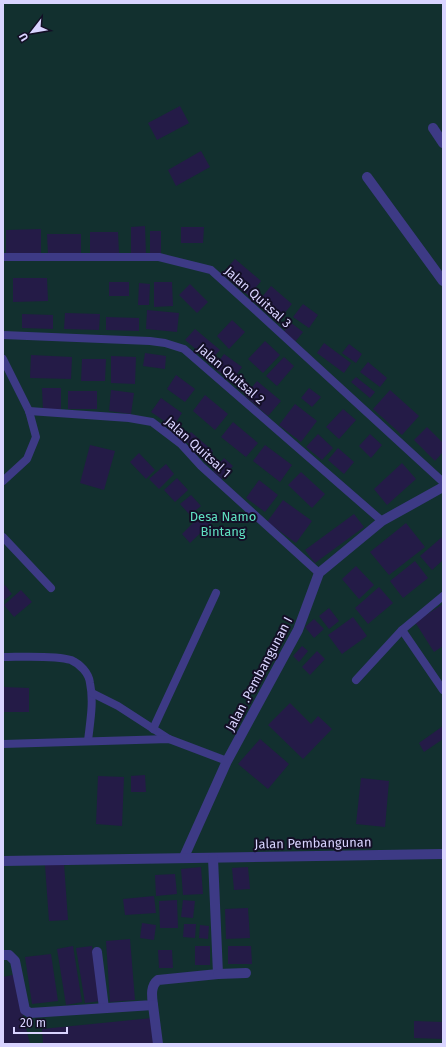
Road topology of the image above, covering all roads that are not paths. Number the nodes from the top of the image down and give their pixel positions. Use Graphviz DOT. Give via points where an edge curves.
graph roads {
  1 [pos="433,128"];
  2 [pos="443,143"];
  3 [pos="367,177"];
  4 [pos="3,257"];
  5 [pos="443,281"];
  6 [pos="3,334"];
  7 [pos="3,359"];
  8 [pos="29,411"];
  9 [pos="3,481"];
  10 [pos="443,482"];
  11 [pos="443,487"];
  12 [pos="382,521"];
  13 [pos="3,538"];
  14 [pos="319,574"];
  15 [pos="51,588"];
  16 [pos="216,593"];
  17 [pos="443,596"];
  18 [pos="402,630"];
  19 [pos="3,657"];
  20 [pos="356,680"];
  21 [pos="443,690"];
  22 [pos="92,692"];
  23 [pos="153,729"];
  24 [pos="169,739"];
  25 [pos="88,742"];
  26 [pos="3,744"];
  27 [pos="227,761"];
  28 [pos="443,854"];
  29 [pos="184,857"];
  30 [pos="213,858"];
  31 [pos="3,861"];
  32 [pos="96,952"];
  33 [pos="3,955"];
  34 [pos="218,974"];
  35 [pos="246,974"];
  36 [pos="153,1005"];
  37 [pos="104,1008"];
  38 [pos="158,1044"];
  1 -- 2 [label="street"];
  3 -- 5 [label="street"];
  4 -- 10 [label="lane, Jalan Quitsal 3" via="159,257 210,270"];
  6 -- 12 [label="lane, Jalan Quitsal 2" via="150,341 184,350"];
  7 -- 8 [label="lane"];
  8 -- 9 [label="lane" via="36,437 27,459"];
  8 -- 14 [label="lane, Jalan Quitsal 1" via="152,422 181,444 201,466"];
  11 -- 12 [label="street, Jalan .Pembangunan I"];
  12 -- 14 [label="street, Jalan .Pembangunan I"];
  13 -- 15 [label="lane"];
  14 -- 27 [label="street, Jalan .Pembangunan I" via="298,630"];
  16 -- 23 [label="lane"];
  17 -- 18 [label="lane"];
  18 -- 20 [label="lane"];
  18 -- 21 [label="lane"];
  19 -- 22 [label="lane" via="71,660 88,675"];
  22 -- 23 [label="lane"];
  22 -- 25 [label="lane"];
  23 -- 24 [label="lane"];
  24 -- 25 [label="lane"];
  24 -- 27 [label="lane"];
  25 -- 26 [label="lane"];
  27 -- 29 [label="street, Jalan .Pembangunan I"];
  28 -- 30 [label="street, Jalan Pembangunan"];
  29 -- 30 [label="street, Jalan Pembangunan"];
  29 -- 31 [label="street, Jalan Pembangunan"];
  30 -- 34 [label="street"];
  32 -- 37 [label="street"];
  33 -- 37 [label="street" via="10,955 15,961 27,1012"];
  34 -- 35 [label="street"];
  34 -- 36 [label="street" via="158,980 153,985"];
  36 -- 37 [label="street"];
  36 -- 38 [label="street"];
}
